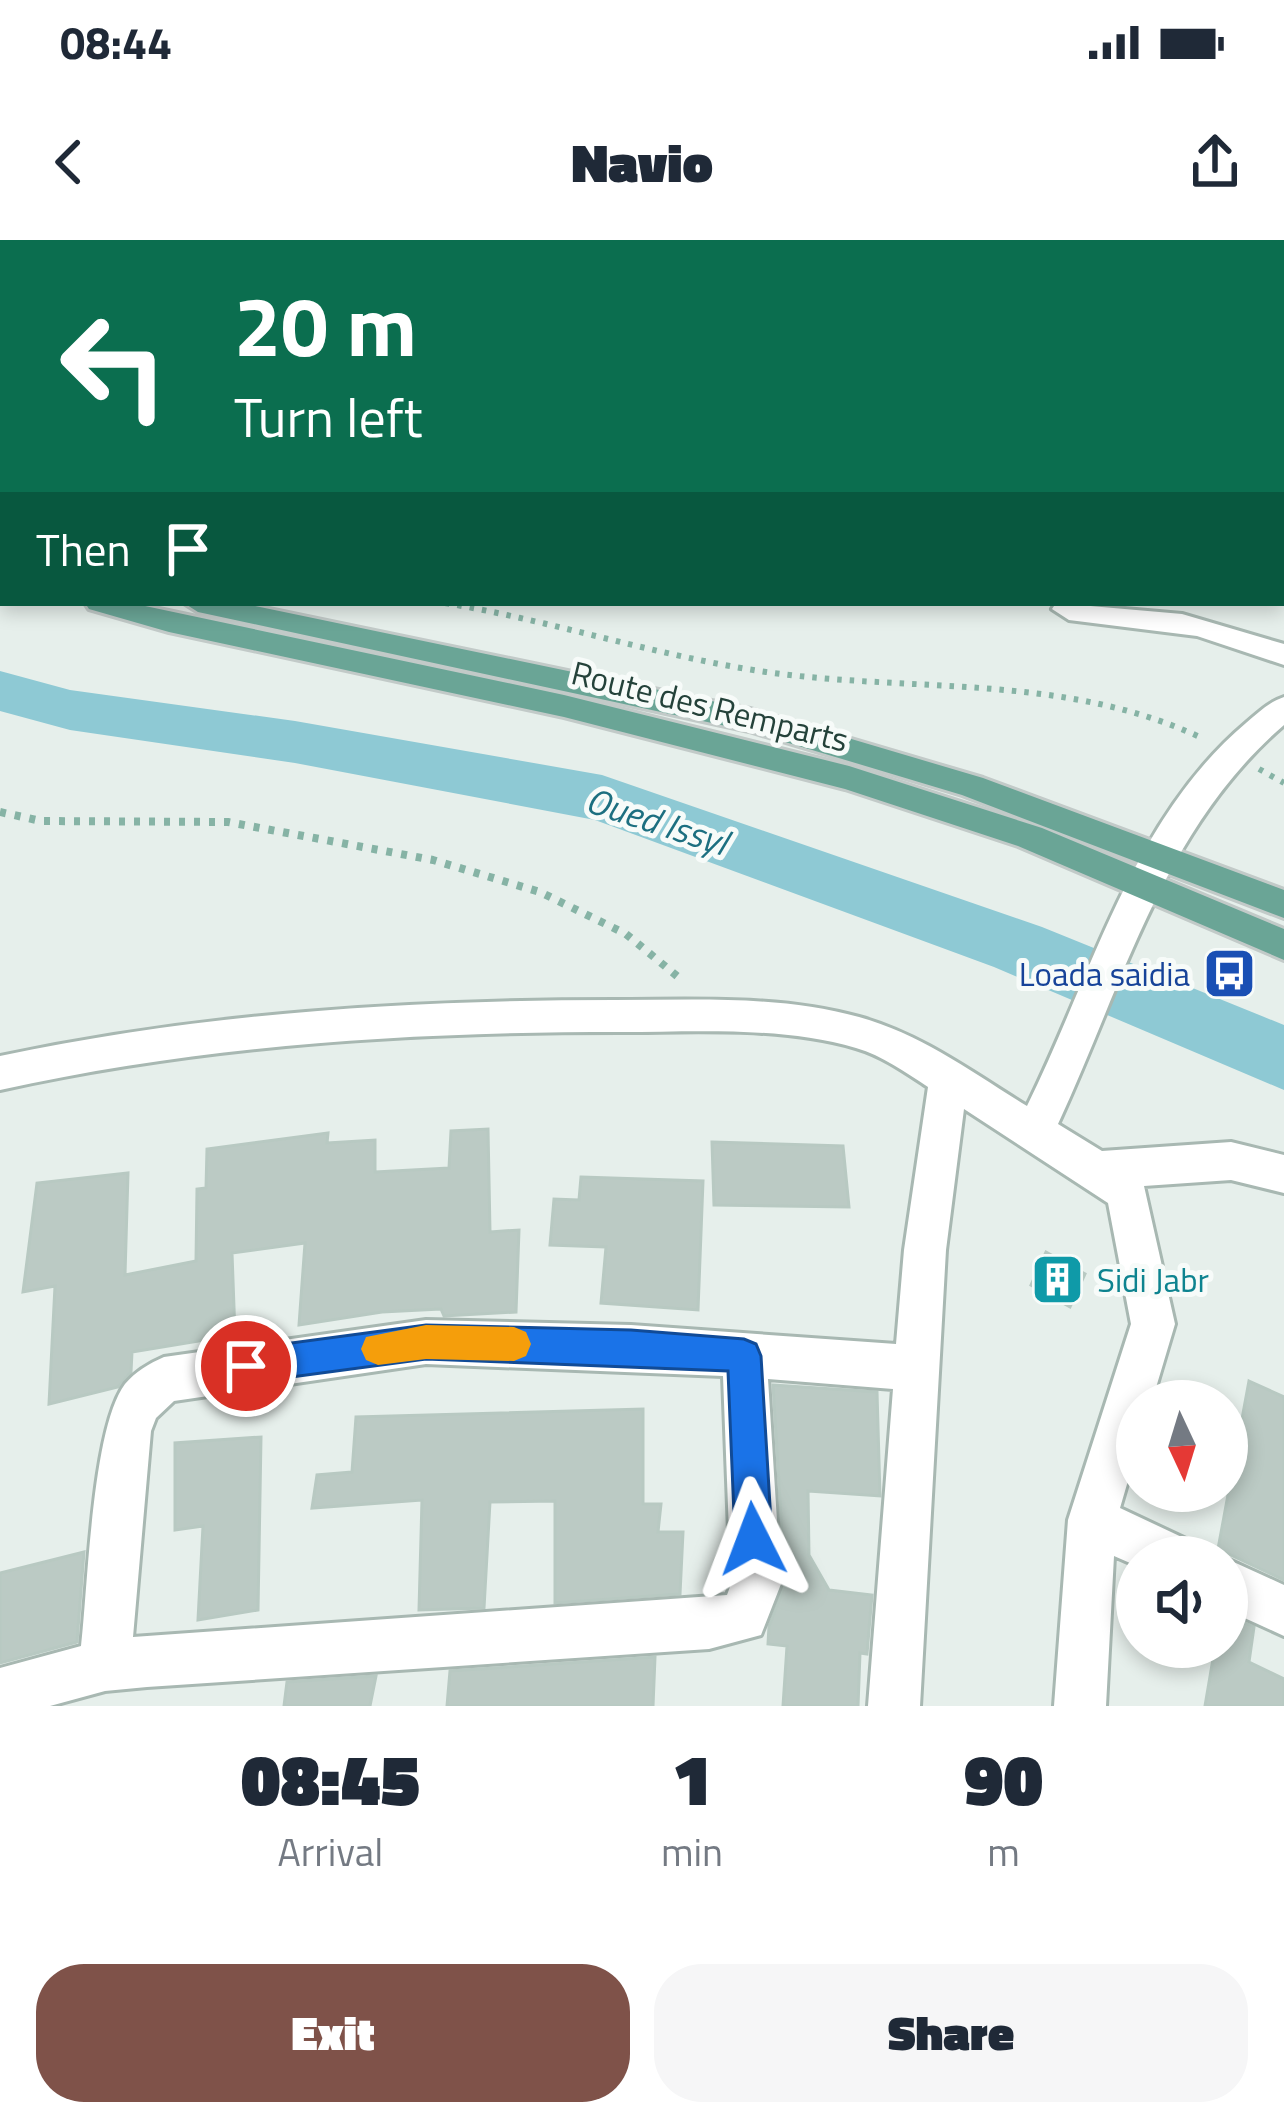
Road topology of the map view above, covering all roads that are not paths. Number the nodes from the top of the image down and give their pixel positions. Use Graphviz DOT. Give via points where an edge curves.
graph roads {
  1 [pos="110,606"];
  2 [pos="212,606"];
  3 [pos="1066,609"];
  4 [pos="1284,655"];
  5 [pos="1284,708"];
  6 [pos="1151,868"];
  7 [pos="1284,904"];
  8 [pos="1284,945"];
  9 [pos="0,1073"];
  10 [pos="949,1077"];
  11 [pos="1034,1132"];
  12 [pos="1097,1170"];
  13 [pos="1284,1174"];
  14 [pos="744,1356"];
  15 [pos="917,1368"];
  16 [pos="1092,1520"];
  17 [pos="1126,1536"];
  18 [pos="1248,1594"];
  19 [pos="1284,1611"];
  20 [pos="104,1665"];
  21 [pos="0,1694"];
  22 [pos="894,1706"];
  23 [pos="1080,1706"];
  1 -- 6 [label="main road, Route des Remparts" via="744,748"];
  2 -- 6 [label="main road, Route des Remparts" via="750,720 972,786"];
  3 -- 4 [label="street" via="1103,621 1209,628"];
  5 -- 6 [label="street" via="1233,755"];
  6 -- 7 [label="main road, Route des Remparts"];
  6 -- 8 [label="main road, Route des Remparts"];
  6 -- 11 [label="street"];
  9 -- 10 [label="street" via="257,1029 477,1016 725,1017 862,1032"];
  10 -- 11 [label="street"];
  10 -- 15 [label="street"];
  11 -- 12 [label="street"];
  12 -- 13 [label="street" via="1231,1161"];
  12 -- 16 [label="street" via="1126,1195 1154,1324"];
  14 -- 15 [label="street"];
  14 -- 20 [label="street" via="426,1342 164,1380 140,1402 128,1431"];
  14 -- 20 [label="street" via="756,1584 743,1617"];
  15 -- 22 [label="street"];
  16 -- 17 [label="street"];
  16 -- 23 [label="street"];
  18 -- 19 [label="street"];
  20 -- 21 [label="street"];
}
